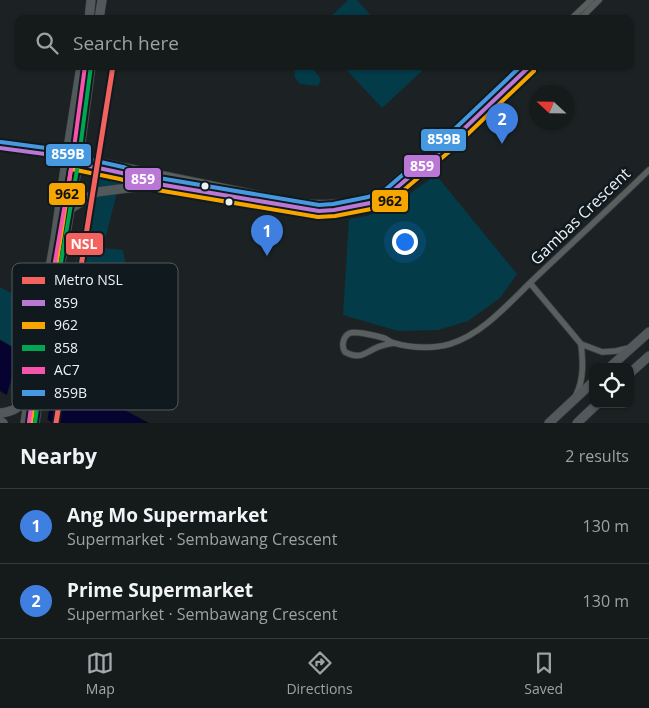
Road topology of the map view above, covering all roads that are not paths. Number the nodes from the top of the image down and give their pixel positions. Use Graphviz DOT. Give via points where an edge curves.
graph roads {
  1 [pos="91,0"];
  2 [pos="102,0"];
  3 [pos="591,0"];
  4 [pos="599,0"];
  5 [pos="89,15"];
  6 [pos="100,15"];
  7 [pos="575,15"];
  8 [pos="584,15"];
  9 [pos="80,70"];
  10 [pos="90,70"];
  11 [pos="517,70"];
  12 [pos="526,70"];
  13 [pos="0,148"];
  14 [pos="64,157"];
  15 [pos="78,160"];
  16 [pos="649,170"];
  17 [pos="158,184"];
  18 [pos="70,209"];
  19 [pos="51,263"];
  20 [pos="61,263"];
  21 [pos="530,282"];
  22 [pos="649,332"];
  23 [pos="394,343"];
  24 [pos="581,344"];
  25 [pos="631,348"];
  26 [pos="649,356"];
  27 [pos="614,363"];
  28 [pos="634,369"];
  29 [pos="589,386"];
  30 [pos="574,400"];
  31 [pos="593,408"];
  32 [pos="14,410"];
  33 [pos="26,410"];
  34 [pos="0,413"];
  35 [pos="25,423"];
  36 [pos="549,423"];
  37 [pos="577,423"];
  1 -- 5 [label="main road"];
  2 -- 6 [label="main road"];
  3 -- 7 [label="street"];
  4 -- 8 [label="street"];
  9 -- 14 [label="main road"];
  10 -- 15 [label="main road"];
  11 -- 15 [label="street" via="449,135 384,190 338,203 298,202"];
  12 -- 17 [label="street" via="426,164 388,195 370,203 319,210"];
  13 -- 14 [label="street"];
  14 -- 15 [label="street"];
  14 -- 19 [label="main road"];
  15 -- 17 [label="street"];
  15 -- 18 [label="main road"];
  16 -- 21 [label="street, Gambas Crescent"];
  17 -- 18 [label="main road" via="98,192"];
  18 -- 20 [label="main road"];
  21 -- 23 [label="street, Gambas Crescent" via="466,337 431,347"];
  21 -- 24 [label="street, Gambas Crescent"];
  22 -- 25 [label="main road"];
  23 -- 23 [label="street, Gambas Crescent" via="377,347 359,357 345,352 342,346 344,338 351,332"];
  24 -- 25 [label="street" via="602,352"];
  24 -- 30 [label="street" via="584,369"];
  25 -- 27 [label="main road"];
  26 -- 28 [label="main road"];
  29 -- 30 [label="main road"];
  30 -- 36 [label="main road"];
  31 -- 37 [label="main road"];
  32 -- 34 [label="main road"];
  33 -- 35 [label="main road"];
}
